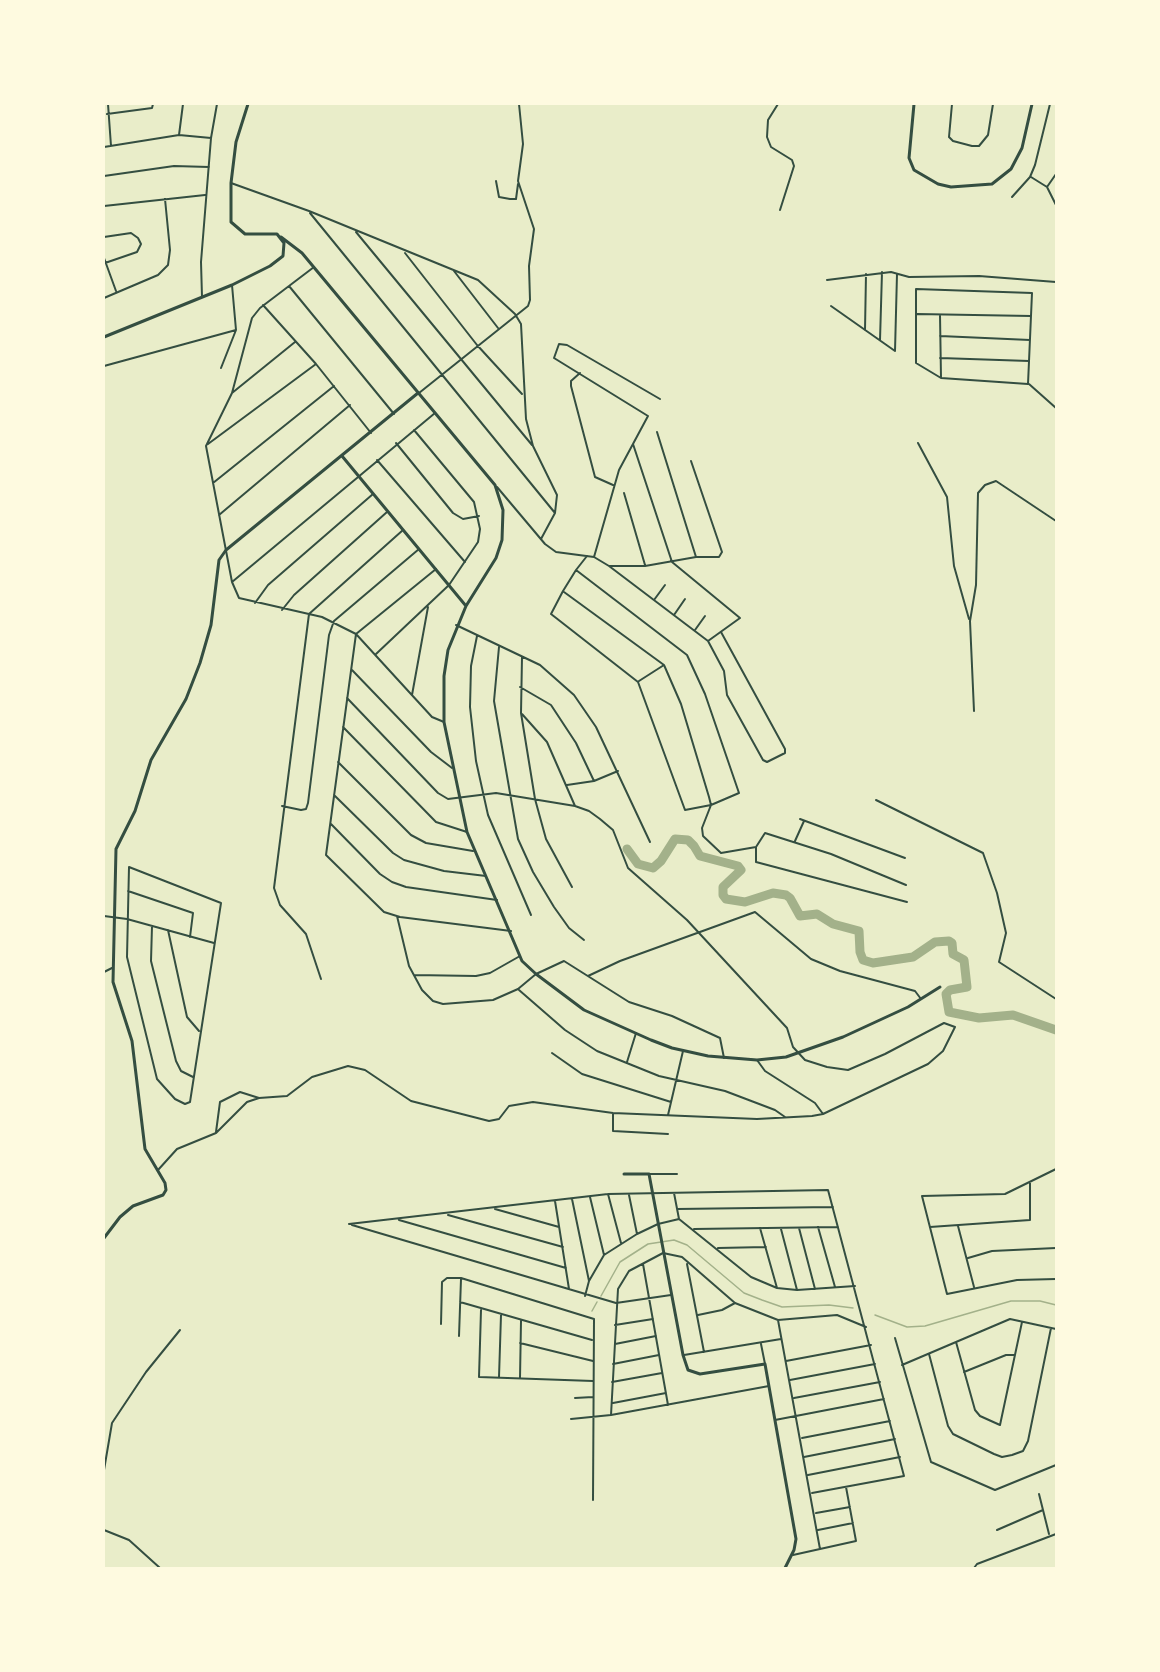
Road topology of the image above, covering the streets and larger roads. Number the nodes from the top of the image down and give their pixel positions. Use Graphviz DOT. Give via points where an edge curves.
graph roads {
  1 [pos="108,104"];
  2 [pos="153,104"];
  3 [pos="183,104"];
  4 [pos="217,104"];
  5 [pos="248,104"];
  6 [pos="519,104"];
  7 [pos="778,104"];
  8 [pos="914,104"];
  9 [pos="952,104"];
  10 [pos="993,104"];
  11 [pos="1032,104"];
  12 [pos="1050,104"];
  13 [pos="107,114"];
  14 [pos="179,135"];
  15 [pos="211,138"];
  16 [pos="111,146"];
  17 [pos="104,147"];
  18 [pos="209,167"];
  19 [pos="1056,174"];
  20 [pos="104,176"];
  21 [pos="1030,177"];
  22 [pos="496,181"];
  23 [pos="518,181"];
  24 [pos="231,183"];
  25 [pos="1047,187"];
  26 [pos="206,195"];
  27 [pos="1012,197"];
  28 [pos="165,199"];
  29 [pos="1056,205"];
  30 [pos="104,206"];
  31 [pos="780,210"];
  32 [pos="309,211"];
  33 [pos="354,230"];
  34 [pos="104,237"];
  35 [pos="281,237"];
  36 [pos="403,251"];
  37 [pos="104,258"];
  38 [pos="105,263"];
  39 [pos="314,267"];
  40 [pos="452,269"];
  41 [pos="882,272"];
  42 [pos="866,274"];
  43 [pos="897,274"];
  44 [pos="827,280"];
  45 [pos="1056,282"];
  46 [pos="232,285"];
  47 [pos="289,286"];
  48 [pos="116,291"];
  49 [pos="202,297"];
  50 [pos="104,298"];
  51 [pos="263,305"];
  52 [pos="831,306"];
  53 [pos="515,314"];
  54 [pos="916,314"];
  55 [pos="940,314"];
  56 [pos="1056,315"];
  57 [pos="1031,316"];
  58 [pos="498,328"];
  59 [pos="236,330"];
  60 [pos="865,330"];
  61 [pos="940,336"];
  62 [pos="104,337"];
  63 [pos="880,340"];
  64 [pos="1030,340"];
  65 [pos="296,342"];
  66 [pos="477,345"];
  67 [pos="460,358"];
  68 [pos="940,358"];
  69 [pos="1029,361"];
  70 [pos="316,364"];
  71 [pos="104,366"];
  72 [pos="221,368"];
  73 [pos="1056,371"];
  74 [pos="580,373"];
  75 [pos="440,374"];
  76 [pos="940,378"];
  77 [pos="1028,384"];
  78 [pos="334,386"];
  79 [pos="232,393"];
  80 [pos="419,393"];
  81 [pos="523,395"];
  82 [pos="660,399"];
  83 [pos="350,405"];
  84 [pos="1056,408"];
  85 [pos="435,413"];
  86 [pos="394,414"];
  87 [pos="414,430"];
  88 [pos="657,432"];
  89 [pos="371,433"];
  90 [pos="633,442"];
  91 [pos="396,443"];
  92 [pos="918,443"];
  93 [pos="206,446"];
  94 [pos="533,446"];
  95 [pos="342,456"];
  96 [pos="377,459"];
  97 [pos="691,461"];
  98 [pos="357,475"];
  99 [pos="213,483"];
  100 [pos="495,485"];
  101 [pos="614,486"];
  102 [pos="624,493"];
  103 [pos="373,494"];
  104 [pos="388,511"];
  105 [pos="555,513"];
  106 [pos="219,515"];
  107 [pos="479,516"];
  108 [pos="1056,521"];
  109 [pos="403,530"];
  110 [pos="541,540"];
  111 [pos="420,549"];
  112 [pos="226,550"];
  113 [pos="587,556"];
  114 [pos="594,557"];
  115 [pos="696,557"];
  116 [pos="465,562"];
  117 [pos="672,562"];
  118 [pos="609,566"];
  119 [pos="645,566"];
  120 [pos="436,569"];
  121 [pos="576,570"];
  122 [pos="232,582"];
  123 [pos="449,585"];
  124 [pos="665,585"];
  125 [pos="563,591"];
  126 [pos="685,599"];
  127 [pos="654,600"];
  128 [pos="255,603"];
  129 [pos="466,606"];
  130 [pos="428,607"];
  131 [pos="282,610"];
  132 [pos="309,614"];
  133 [pos="674,615"];
  134 [pos="705,616"];
  135 [pos="334,621"];
  136 [pos="970,621"];
  137 [pos="456,625"];
  138 [pos="694,630"];
  139 [pos="721,632"];
  140 [pos="356,634"];
  141 [pos="477,636"];
  142 [pos="708,641"];
  143 [pos="499,647"];
  144 [pos="376,654"];
  145 [pos="522,657"];
  146 [pos="664,665"];
  147 [pos="351,668"];
  148 [pos="638,682"];
  149 [pos="520,687"];
  150 [pos="412,696"];
  151 [pos="347,698"];
  152 [pos="974,711"];
  153 [pos="521,712"];
  154 [pos="444,722"];
  155 [pos="342,726"];
  156 [pos="338,761"];
  157 [pos="452,768"];
  158 [pos="618,771"];
  159 [pos="594,781"];
  160 [pos="567,785"];
  161 [pos="482,793"];
  162 [pos="334,795"];
  163 [pos="508,795"];
  164 [pos="459,797"];
  165 [pos="535,800"];
  166 [pos="876,800"];
  167 [pos="711,805"];
  168 [pos="282,806"];
  169 [pos="575,806"];
  170 [pos="800,819"];
  171 [pos="804,821"];
  172 [pos="331,824"];
  173 [pos="467,832"];
  174 [pos="795,841"];
  175 [pos="650,842"];
  176 [pos="756,847"];
  177 [pos="473,851"];
  178 [pos="905,858"];
  179 [pos="486,876"];
  180 [pos="906,885"];
  181 [pos="572,887"];
  182 [pos="128,891"];
  183 [pos="497,900"];
  184 [pos="907,902"];
  185 [pos="531,915"];
  186 [pos="104,916"];
  187 [pos="113,916"];
  188 [pos="397,916"];
  189 [pos="127,919"];
  190 [pos="152,926"];
  191 [pos="168,930"];
  192 [pos="511,931"];
  193 [pos="698,933"];
  194 [pos="190,937"];
  195 [pos="584,940"];
  196 [pos="214,943"];
  197 [pos="520,956"];
  198 [pos="112,968"];
  199 [pos="104,972"];
  200 [pos="536,974"];
  201 [pos="413,975"];
  202 [pos="588,976"];
  203 [pos="321,979"];
  204 [pos="940,987"];
  205 [pos="518,990"];
  206 [pos="921,999"];
  207 [pos="1056,999"];
  208 [pos="199,1031"];
  209 [pos="636,1033"];
  210 [pos="683,1051"];
  211 [pos="552,1053"];
  212 [pos="798,1053"];
  213 [pos="724,1058"];
  214 [pos="757,1060"];
  215 [pos="627,1063"];
  216 [pos="193,1077"];
  217 [pos="678,1081"];
  218 [pos="259,1098"];
  219 [pos="671,1102"];
  220 [pos="613,1113"];
  221 [pos="823,1114"];
  222 [pos="668,1115"];
  223 [pos="785,1117"];
  224 [pos="216,1133"];
  225 [pos="668,1134"];
  226 [pos="1056,1169"];
  227 [pos="158,1170"];
  228 [pos="624,1174"];
  229 [pos="650,1174"];
  230 [pos="677,1174"];
  231 [pos="1030,1183"];
  232 [pos="674,1193"];
  233 [pos="608,1194"];
  234 [pos="629,1194"];
  235 [pos="652,1194"];
  236 [pos="591,1197"];
  237 [pos="572,1199"];
  238 [pos="555,1200"];
  239 [pos="833,1207"];
  240 [pos="492,1208"];
  241 [pos="677,1209"];
  242 [pos="446,1214"];
  243 [pos="396,1219"];
  244 [pos="679,1219"];
  245 [pos="658,1224"];
  246 [pos="958,1224"];
  247 [pos="559,1227"];
  248 [pos="818,1227"];
  249 [pos="838,1227"];
  250 [pos="930,1227"];
  251 [pos="760,1228"];
  252 [pos="781,1228"];
  253 [pos="799,1228"];
  254 [pos="694,1229"];
  255 [pos="637,1234"];
  256 [pos="104,1238"];
  257 [pos="621,1244"];
  258 [pos="562,1247"];
  259 [pos="766,1247"];
  260 [pos="716,1248"];
  261 [pos="1056,1248"];
  262 [pos="663,1253"];
  263 [pos="604,1255"];
  264 [pos="968,1258"];
  265 [pos="687,1262"];
  266 [pos="643,1264"];
  267 [pos="566,1268"];
  268 [pos="461,1278"];
  269 [pos="1056,1279"];
  270 [pos="589,1281"];
  271 [pos="835,1287"];
  272 [pos="855,1287"];
  273 [pos="974,1287"];
  274 [pos="777,1288"];
  275 [pos="814,1289"];
  276 [pos="797,1290"];
  277 [pos="570,1291"];
  278 [pos="671,1295"];
  279 [pos="585,1296"];
  280 [pos="649,1299"];
  281 [pos="460,1302"];
  282 [pos="616,1303"];
  283 [pos="735,1304"];
  284 [pos="481,1310"];
  285 [pos="501,1315"];
  286 [pos="697,1315"];
  287 [pos="653,1319"];
  288 [pos="778,1320"];
  289 [pos="521,1321"];
  290 [pos="1022,1322"];
  291 [pos="441,1324"];
  292 [pos="615,1325"];
  293 [pos="866,1327"];
  294 [pos="1051,1328"];
  295 [pos="1056,1329"];
  296 [pos="180,1330"];
  297 [pos="459,1336"];
  298 [pos="656,1336"];
  299 [pos="894,1338"];
  300 [pos="781,1339"];
  301 [pos="594,1341"];
  302 [pos="520,1342"];
  303 [pos="956,1342"];
  304 [pos="761,1343"];
  305 [pos="614,1344"];
  306 [pos="871,1345"];
  307 [pos="704,1352"];
  308 [pos="929,1354"];
  309 [pos="659,1355"];
  310 [pos="683,1355"];
  311 [pos="1015,1355"];
  312 [pos="594,1361"];
  313 [pos="786,1361"];
  314 [pos="613,1364"];
  315 [pos="765,1364"];
  316 [pos="875,1364"];
  317 [pos="902,1365"];
  318 [pos="964,1372"];
  319 [pos="662,1373"];
  320 [pos="499,1377"];
  321 [pos="520,1378"];
  322 [pos="593,1381"];
  323 [pos="790,1381"];
  324 [pos="880,1382"];
  325 [pos="612,1383"];
  326 [pos="769,1386"];
  327 [pos="666,1393"];
  328 [pos="593,1397"];
  329 [pos="575,1398"];
  330 [pos="793,1398"];
  331 [pos="885,1399"];
  332 [pos="612,1404"];
  333 [pos="668,1405"];
  334 [pos="611,1415"];
  335 [pos="796,1416"];
  336 [pos="593,1418"];
  337 [pos="571,1419"];
  338 [pos="775,1420"];
  339 [pos="890,1421"];
  340 [pos="801,1438"];
  341 [pos="895,1439"];
  342 [pos="804,1456"];
  343 [pos="900,1457"];
  344 [pos="1056,1465"];
  345 [pos="104,1470"];
  346 [pos="808,1475"];
  347 [pos="846,1488"];
  348 [pos="812,1493"];
  349 [pos="1039,1494"];
  350 [pos="593,1500"];
  351 [pos="850,1507"];
  352 [pos="1043,1510"];
  353 [pos="816,1513"];
  354 [pos="853,1523"];
  355 [pos="104,1530"];
  356 [pos="818,1530"];
  357 [pos="997,1530"];
  358 [pos="1056,1534"];
  359 [pos="1050,1536"];
  360 [pos="820,1549"];
  361 [pos="792,1555"];
  362 [pos="160,1569"];
  363 [pos="785,1569"];
  364 [pos="974,1569"];
  1 -- 13 [label="street"];
  2 -- 13 [label="street" via="152,108"];
  3 -- 14 [label="street"];
  4 -- 15 [label="street"];
  5 -- 24 [label="street" via="236,142"];
  6 -- 23 [label="street" via="523,144"];
  7 -- 31 [label="street" via="768,120 767,137 771,147 792,160 794,166"];
  8 -- 11 [label="street" via="909,158 914,170 951,187 992,184 1011,169 1022,148"];
  9 -- 10 [label="street" via="949,137 980,146 988,135"];
  12 -- 21 [label="street"];
  13 -- 16 [label="street"];
  14 -- 15 [label="street"];
  14 -- 16 [label="street"];
  15 -- 18 [label="street"];
  16 -- 17 [label="street"];
  18 -- 20 [label="street" via="174,166"];
  18 -- 26 [label="street"];
  19 -- 25 [label="street"];
  21 -- 25 [label="street"];
  21 -- 27 [label="street"];
  22 -- 23 [label="street" via="499,197 514,200"];
  23 -- 53 [label="street" via="534,230 530,300 528,306"];
  24 -- 32 [label="street"];
  24 -- 35 [label="street" via="230,217 234,227 245,234 270,233"];
  25 -- 29 [label="street"];
  26 -- 28 [label="street"];
  26 -- 49 [label="street"];
  28 -- 30 [label="street"];
  28 -- 48 [label="street" via="168,265 158,275"];
  32 -- 33 [label="street"];
  32 -- 75 [label="street"];
  33 -- 36 [label="street"];
  33 -- 67 [label="street"];
  34 -- 38 [label="street" via="131,233 141,244 137,252"];
  35 -- 39 [label="street"];
  35 -- 46 [label="street" via="285,248 280,260"];
  36 -- 40 [label="street"];
  36 -- 66 [label="street"];
  37 -- 38 [label="street"];
  38 -- 48 [label="street"];
  39 -- 47 [label="street"];
  39 -- 80 [label="street"];
  40 -- 53 [label="street" via="488,286"];
  40 -- 58 [label="street"];
  41 -- 42 [label="street"];
  41 -- 43 [label="street"];
  41 -- 63 [label="street"];
  42 -- 44 [label="street"];
  42 -- 60 [label="street"];
  43 -- 45 [label="street"];
  43 -- 63 [label="street" via="895,351"];
  46 -- 49 [label="street"];
  46 -- 59 [label="street"];
  47 -- 51 [label="street"];
  47 -- 86 [label="street"];
  48 -- 50 [label="street"];
  49 -- 62 [label="street"];
  51 -- 65 [label="street"];
  51 -- 79 [label="street" via="252,318"];
  52 -- 60 [label="street"];
  53 -- 58 [label="street"];
  53 -- 81 [label="street" via="521,324"];
  54 -- 55 [label="street"];
  54 -- 57 [label="street" via="916,289 1032,293"];
  54 -- 76 [label="street" via="916,363"];
  55 -- 57 [label="street"];
  55 -- 61 [label="street"];
  56 -- 73 [label="street"];
  57 -- 64 [label="street"];
  58 -- 66 [label="street"];
  59 -- 71 [label="street"];
  59 -- 72 [label="street"];
  60 -- 63 [label="street"];
  61 -- 64 [label="street"];
  61 -- 68 [label="street"];
  64 -- 69 [label="street"];
  65 -- 70 [label="street"];
  65 -- 79 [label="street"];
  66 -- 67 [label="street"];
  66 -- 81 [label="street"];
  67 -- 75 [label="street"];
  67 -- 94 [label="street"];
  68 -- 69 [label="street"];
  68 -- 76 [label="street"];
  69 -- 77 [label="street"];
  70 -- 78 [label="street"];
  70 -- 93 [label="street"];
  74 -- 82 [label="street" via="554,358 559,344"];
  74 -- 90 [label="street" via="648,416"];
  74 -- 101 [label="street" via="570,385 595,477"];
  75 -- 80 [label="street"];
  75 -- 105 [label="street"];
  76 -- 77 [label="street"];
  77 -- 84 [label="street"];
  78 -- 83 [label="street"];
  78 -- 99 [label="street"];
  79 -- 93 [label="street"];
  80 -- 85 [label="street"];
  80 -- 86 [label="street"];
  81 -- 94 [label="street"];
  83 -- 89 [label="street"];
  83 -- 106 [label="street"];
  85 -- 87 [label="street"];
  85 -- 100 [label="street"];
  86 -- 89 [label="street"];
  87 -- 91 [label="street"];
  87 -- 107 [label="street" via="474,502"];
  88 -- 115 [label="street"];
  89 -- 95 [label="street"];
  90 -- 101 [label="street"];
  90 -- 117 [label="street"];
  91 -- 96 [label="street"];
  91 -- 107 [label="street" via="453,513 463,519"];
  92 -- 136 [label="street" via="947,497 954,566"];
  93 -- 99 [label="street"];
  94 -- 105 [label="street" via="557,495"];
  95 -- 98 [label="street"];
  95 -- 112 [label="street"];
  96 -- 98 [label="street"];
  96 -- 116 [label="street"];
  97 -- 115 [label="street" via="722,552 719,557"];
  98 -- 103 [label="street"];
  98 -- 122 [label="street"];
  99 -- 106 [label="street"];
  100 -- 110 [label="street"];
  100 -- 129 [label="street" via="503,510 502,540 496,558"];
  101 -- 114 [label="street"];
  102 -- 119 [label="street"];
  103 -- 104 [label="street"];
  103 -- 128 [label="street" via="268,585"];
  104 -- 109 [label="street"];
  104 -- 131 [label="street"];
  105 -- 110 [label="street"];
  106 -- 112 [label="street"];
  107 -- 116 [label="street" via="478,542"];
  108 -- 136 [label="street" via="1001,484 993,482 981,488 977,499 976,585"];
  109 -- 111 [label="street"];
  109 -- 132 [label="street"];
  110 -- 113 [label="street" via="556,552"];
  111 -- 120 [label="street"];
  111 -- 135 [label="street"];
  112 -- 122 [label="street"];
  112 -- 187 [label="street" via="219,560 211,625 200,663 186,699 151,760 135,811 116,849"];
  113 -- 114 [label="street"];
  113 -- 121 [label="street"];
  114 -- 118 [label="street"];
  115 -- 117 [label="street"];
  116 -- 123 [label="street"];
  117 -- 119 [label="street"];
  117 -- 139 [label="street" via="739,615 739,620"];
  118 -- 119 [label="street"];
  118 -- 127 [label="street"];
  120 -- 123 [label="street"];
  120 -- 140 [label="street"];
  121 -- 125 [label="street"];
  121 -- 167 [label="street" via="687,655 705,694 739,793"];
  122 -- 128 [label="street" via="239,598"];
  123 -- 129 [label="street"];
  123 -- 130 [label="street"];
  124 -- 127 [label="street"];
  125 -- 146 [label="street"];
  125 -- 148 [label="street" via="551,614"];
  126 -- 133 [label="street"];
  127 -- 133 [label="street"];
  128 -- 131 [label="street"];
  129 -- 137 [label="street"];
  130 -- 144 [label="street"];
  130 -- 150 [label="street"];
  131 -- 132 [label="street"];
  132 -- 135 [label="street"];
  132 -- 168 [label="street"];
  133 -- 138 [label="street"];
  134 -- 138 [label="street"];
  135 -- 140 [label="street"];
  135 -- 168 [label="street" via="308,803 301,810"];
  136 -- 152 [label="street"];
  137 -- 141 [label="street"];
  137 -- 154 [label="street" via="444,676"];
  138 -- 142 [label="street"];
  139 -- 142 [label="street"];
  139 -- 142 [label="street" via="784,753 767,762 763,760 727,695 724,671"];
  140 -- 144 [label="street"];
  140 -- 147 [label="street"];
  141 -- 143 [label="street"];
  141 -- 161 [label="street" via="471,666 470,707"];
  143 -- 145 [label="street"];
  143 -- 163 [label="street" via="495,701"];
  144 -- 150 [label="street"];
  145 -- 149 [label="street"];
  145 -- 158 [label="street" via="540,665 584,706"];
  146 -- 148 [label="street"];
  146 -- 167 [label="street" via="681,704"];
  147 -- 151 [label="street"];
  147 -- 157 [label="street" via="431,752"];
  148 -- 167 [label="street" via="685,810"];
  149 -- 153 [label="street"];
  149 -- 159 [label="street" via="551,705 576,743"];
  150 -- 154 [label="street" via="432,717"];
  151 -- 155 [label="street"];
  151 -- 164 [label="street" via="438,793 448,798"];
  153 -- 160 [label="street" via="547,742"];
  153 -- 165 [label="street"];
  154 -- 157 [label="street"];
  155 -- 156 [label="street"];
  155 -- 173 [label="street" via="436,822"];
  156 -- 162 [label="street"];
  156 -- 177 [label="street" via="411,835 426,843"];
  157 -- 164 [label="street"];
  158 -- 159 [label="street"];
  158 -- 175 [label="street"];
  159 -- 160 [label="street"];
  160 -- 169 [label="street"];
  161 -- 163 [label="street"];
  161 -- 164 [label="street"];
  161 -- 185 [label="street" via="501,850"];
  162 -- 172 [label="street"];
  162 -- 179 [label="street" via="404,860 444,872"];
  163 -- 165 [label="street"];
  163 -- 195 [label="street" via="518,839 533,872 569,928"];
  164 -- 173 [label="street"];
  165 -- 169 [label="street"];
  165 -- 181 [label="street" via="546,839"];
  166 -- 207 [label="street" via="983,854 1006,933 999,962"];
  167 -- 176 [label="street" via="702,828 703,836 716,850 721,853"];
  168 -- 203 [label="street" via="276,897 306,934"];
  169 -- 193 [label="street" via="589,811 613,830 628,868"];
  170 -- 171 [label="street"];
  171 -- 174 [label="street"];
  171 -- 178 [label="street"];
  172 -- 183 [label="street" via="392,882"];
  172 -- 188 [label="street" via="326,855 384,912"];
  173 -- 177 [label="street"];
  174 -- 176 [label="street" via="765,833"];
  174 -- 180 [label="street"];
  176 -- 184 [label="street" via="756,862"];
  177 -- 179 [label="street"];
  179 -- 183 [label="street"];
  182 -- 189 [label="street"];
  182 -- 194 [label="street" via="193,913"];
  182 -- 196 [label="street" via="129,867 220,903"];
  183 -- 192 [label="street"];
  186 -- 187 [label="street"];
  187 -- 189 [label="street"];
  187 -- 198 [label="street"];
  188 -- 192 [label="street"];
  188 -- 201 [label="street"];
  189 -- 190 [label="street"];
  189 -- 216 [label="street" via="127,957 158,1079 175,1099 185,1104 190,1102"];
  190 -- 191 [label="street"];
  190 -- 216 [label="street" via="151,961 176,1061 181,1071"];
  191 -- 194 [label="street"];
  191 -- 208 [label="street" via="187,1017"];
  192 -- 197 [label="street"];
  193 -- 202 [label="street"];
  193 -- 206 [label="street" via="755,912 811,959 840,971 915,990"];
  193 -- 212 [label="street" via="787,1028"];
  194 -- 196 [label="street"];
  196 -- 208 [label="street"];
  197 -- 200 [label="street"];
  197 -- 201 [label="street" via="490,973 476,976"];
  198 -- 199 [label="street"];
  198 -- 227 [label="street" via="133,1049 145,1149"];
  200 -- 202 [label="street" via="564,961"];
  200 -- 205 [label="street"];
  200 -- 209 [label="street" via="585,1010"];
  201 -- 205 [label="street" via="422,990 443,1004 493,1000"];
  202 -- 213 [label="street" via="629,1002 720,1038"];
  204 -- 206 [label="street"];
  205 -- 215 [label="street" via="597,1051"];
  206 -- 212 [label="street" via="854,1032"];
  208 -- 216 [label="street"];
  209 -- 210 [label="street"];
  209 -- 215 [label="street"];
  210 -- 213 [label="street"];
  210 -- 217 [label="street"];
  211 -- 219 [label="street" via="582,1074"];
  212 -- 214 [label="street"];
  212 -- 221 [label="street" via="813,1064 848,1070 944,1023 954,1027 942,1050 928,1064"];
  213 -- 214 [label="street"];
  214 -- 221 [label="street" via="765,1071 815,1103"];
  215 -- 217 [label="street"];
  217 -- 219 [label="street"];
  217 -- 223 [label="street" via="725,1092"];
  218 -- 220 [label="street" via="287,1096 312,1077 357,1066 411,1101 489,1121 499,1119 509,1106 533,1102"];
  218 -- 224 [label="street" via="246,1102"];
  218 -- 224 [label="street" via="240,1092 220,1102"];
  219 -- 222 [label="street"];
  220 -- 222 [label="street"];
  220 -- 225 [label="street" via="613,1131"];
  221 -- 223 [label="street"];
  222 -- 223 [label="street"];
  224 -- 227 [label="street" via="177,1149"];
  226 -- 231 [label="street"];
  227 -- 256 [label="street" via="165,1183 163,1195 133,1206"];
  228 -- 229 [label="street"];
  229 -- 230 [label="street"];
  229 -- 235 [label="street"];
  231 -- 246 [label="street" via="1030,1220"];
  231 -- 250 [label="street" via="1005,1194 922,1196"];
  232 -- 235 [label="street"];
  232 -- 239 [label="street" via="828,1190"];
  232 -- 241 [label="street"];
  233 -- 234 [label="street"];
  233 -- 236 [label="street"];
  233 -- 257 [label="street"];
  234 -- 235 [label="street"];
  234 -- 255 [label="street"];
  235 -- 245 [label="street"];
  236 -- 237 [label="street"];
  236 -- 263 [label="street"];
  237 -- 238 [label="street"];
  237 -- 270 [label="street"];
  238 -- 240 [label="street"];
  238 -- 247 [label="street"];
  239 -- 241 [label="street"];
  239 -- 249 [label="street"];
  240 -- 242 [label="street"];
  240 -- 247 [label="street"];
  241 -- 244 [label="street"];
  242 -- 243 [label="street"];
  242 -- 258 [label="street"];
  243 -- 267 [label="street"];
  243 -- 277 [label="street" via="349,1224"];
  244 -- 245 [label="street"];
  244 -- 254 [label="street"];
  245 -- 255 [label="street"];
  245 -- 262 [label="street"];
  246 -- 250 [label="street"];
  246 -- 264 [label="street"];
  247 -- 258 [label="street"];
  248 -- 249 [label="street"];
  248 -- 253 [label="street"];
  248 -- 271 [label="street"];
  249 -- 272 [label="street"];
  250 -- 273 [label="street" via="947,1294"];
  251 -- 252 [label="street"];
  251 -- 254 [label="street"];
  251 -- 259 [label="street"];
  252 -- 253 [label="street"];
  252 -- 276 [label="street"];
  253 -- 275 [label="street"];
  254 -- 260 [label="street"];
  255 -- 257 [label="street"];
  257 -- 263 [label="street"];
  258 -- 267 [label="street"];
  259 -- 260 [label="street"];
  259 -- 274 [label="street"];
  260 -- 274 [label="street" via="751,1277"];
  261 -- 264 [label="street" via="992,1251"];
  262 -- 265 [label="street"];
  262 -- 266 [label="street"];
  262 -- 278 [label="street"];
  263 -- 270 [label="street"];
  264 -- 273 [label="street"];
  265 -- 283 [label="street"];
  265 -- 286 [label="street"];
  266 -- 280 [label="street"];
  266 -- 282 [label="street" via="624,1277"];
  267 -- 277 [label="street"];
  268 -- 281 [label="street"];
  268 -- 291 [label="street" via="442,1282"];
  268 -- 301 [label="street" via="594,1319"];
  269 -- 273 [label="street"];
  270 -- 279 [label="street"];
  271 -- 272 [label="street"];
  271 -- 275 [label="street"];
  272 -- 293 [label="street"];
  274 -- 276 [label="street"];
  275 -- 276 [label="street"];
  277 -- 279 [label="street"];
  278 -- 280 [label="street"];
  278 -- 310 [label="street"];
  279 -- 282 [label="street"];
  280 -- 282 [label="street"];
  280 -- 287 [label="street"];
  281 -- 284 [label="street"];
  281 -- 297 [label="street"];
  282 -- 292 [label="street"];
  283 -- 286 [label="street"];
  283 -- 288 [label="street"];
  284 -- 285 [label="street"];
  284 -- 320 [label="street" via="478,1374"];
  285 -- 289 [label="street"];
  285 -- 320 [label="street"];
  286 -- 307 [label="street"];
  287 -- 292 [label="street"];
  287 -- 298 [label="street"];
  288 -- 293 [label="street" via="837,1315"];
  288 -- 300 [label="street"];
  289 -- 301 [label="street"];
  289 -- 302 [label="street"];
  290 -- 294 [label="street"];
  290 -- 303 [label="street" via="1010,1319 996,1323"];
  290 -- 311 [label="street"];
  292 -- 305 [label="street"];
  293 -- 306 [label="street"];
  294 -- 295 [label="street"];
  294 -- 308 [label="street" via="1028,1441 1023,1450 1012,1455 1002,1457 953,1434"];
  296 -- 345 [label="street" via="112,1423"];
  298 -- 305 [label="street"];
  298 -- 309 [label="street"];
  299 -- 317 [label="street"];
  300 -- 304 [label="street"];
  300 -- 313 [label="street"];
  301 -- 312 [label="street"];
  302 -- 312 [label="street"];
  302 -- 321 [label="street"];
  303 -- 308 [label="street"];
  303 -- 318 [label="street"];
  304 -- 307 [label="street"];
  304 -- 315 [label="street"];
  305 -- 314 [label="street"];
  306 -- 313 [label="street"];
  306 -- 316 [label="street"];
  307 -- 310 [label="street"];
  308 -- 317 [label="street"];
  309 -- 314 [label="street"];
  309 -- 319 [label="street"];
  310 -- 315 [label="street" via="688,1370 700,1374"];
  311 -- 318 [label="street"];
  311 -- 318 [label="street" via="1000,1425 977,1413"];
  312 -- 322 [label="street"];
  313 -- 323 [label="street"];
  314 -- 325 [label="street"];
  315 -- 326 [label="street"];
  316 -- 323 [label="street"];
  316 -- 324 [label="street"];
  317 -- 344 [label="street" via="931,1462 995,1490"];
  319 -- 325 [label="street"];
  319 -- 327 [label="street"];
  320 -- 321 [label="street"];
  321 -- 322 [label="street"];
  322 -- 328 [label="street"];
  323 -- 330 [label="street"];
  324 -- 330 [label="street"];
  324 -- 331 [label="street"];
  325 -- 332 [label="street"];
  326 -- 333 [label="street"];
  326 -- 338 [label="street"];
  327 -- 332 [label="street"];
  327 -- 333 [label="street"];
  328 -- 329 [label="street"];
  328 -- 336 [label="street"];
  330 -- 335 [label="street"];
  331 -- 335 [label="street"];
  331 -- 339 [label="street"];
  332 -- 334 [label="street"];
  333 -- 334 [label="street"];
  334 -- 336 [label="street"];
  335 -- 338 [label="street"];
  335 -- 340 [label="street"];
  336 -- 337 [label="street"];
  336 -- 350 [label="street"];
  338 -- 361 [label="street" via="792,1506 796,1539"];
  339 -- 340 [label="street"];
  339 -- 341 [label="street"];
  340 -- 342 [label="street"];
  341 -- 342 [label="street"];
  341 -- 343 [label="street"];
  342 -- 346 [label="street"];
  343 -- 346 [label="street"];
  343 -- 347 [label="street" via="904,1476"];
  346 -- 348 [label="street"];
  347 -- 348 [label="street"];
  347 -- 351 [label="street"];
  348 -- 353 [label="street"];
  349 -- 352 [label="street"];
  351 -- 353 [label="street"];
  351 -- 354 [label="street"];
  352 -- 357 [label="street"];
  352 -- 359 [label="street"];
  353 -- 356 [label="street"];
  354 -- 356 [label="street"];
  354 -- 360 [label="street" via="856,1542"];
  355 -- 362 [label="street" via="129,1540"];
  356 -- 360 [label="street"];
  358 -- 359 [label="street"];
  359 -- 364 [label="street" via="977,1564"];
  360 -- 361 [label="street"];
  361 -- 363 [label="street"];
}
